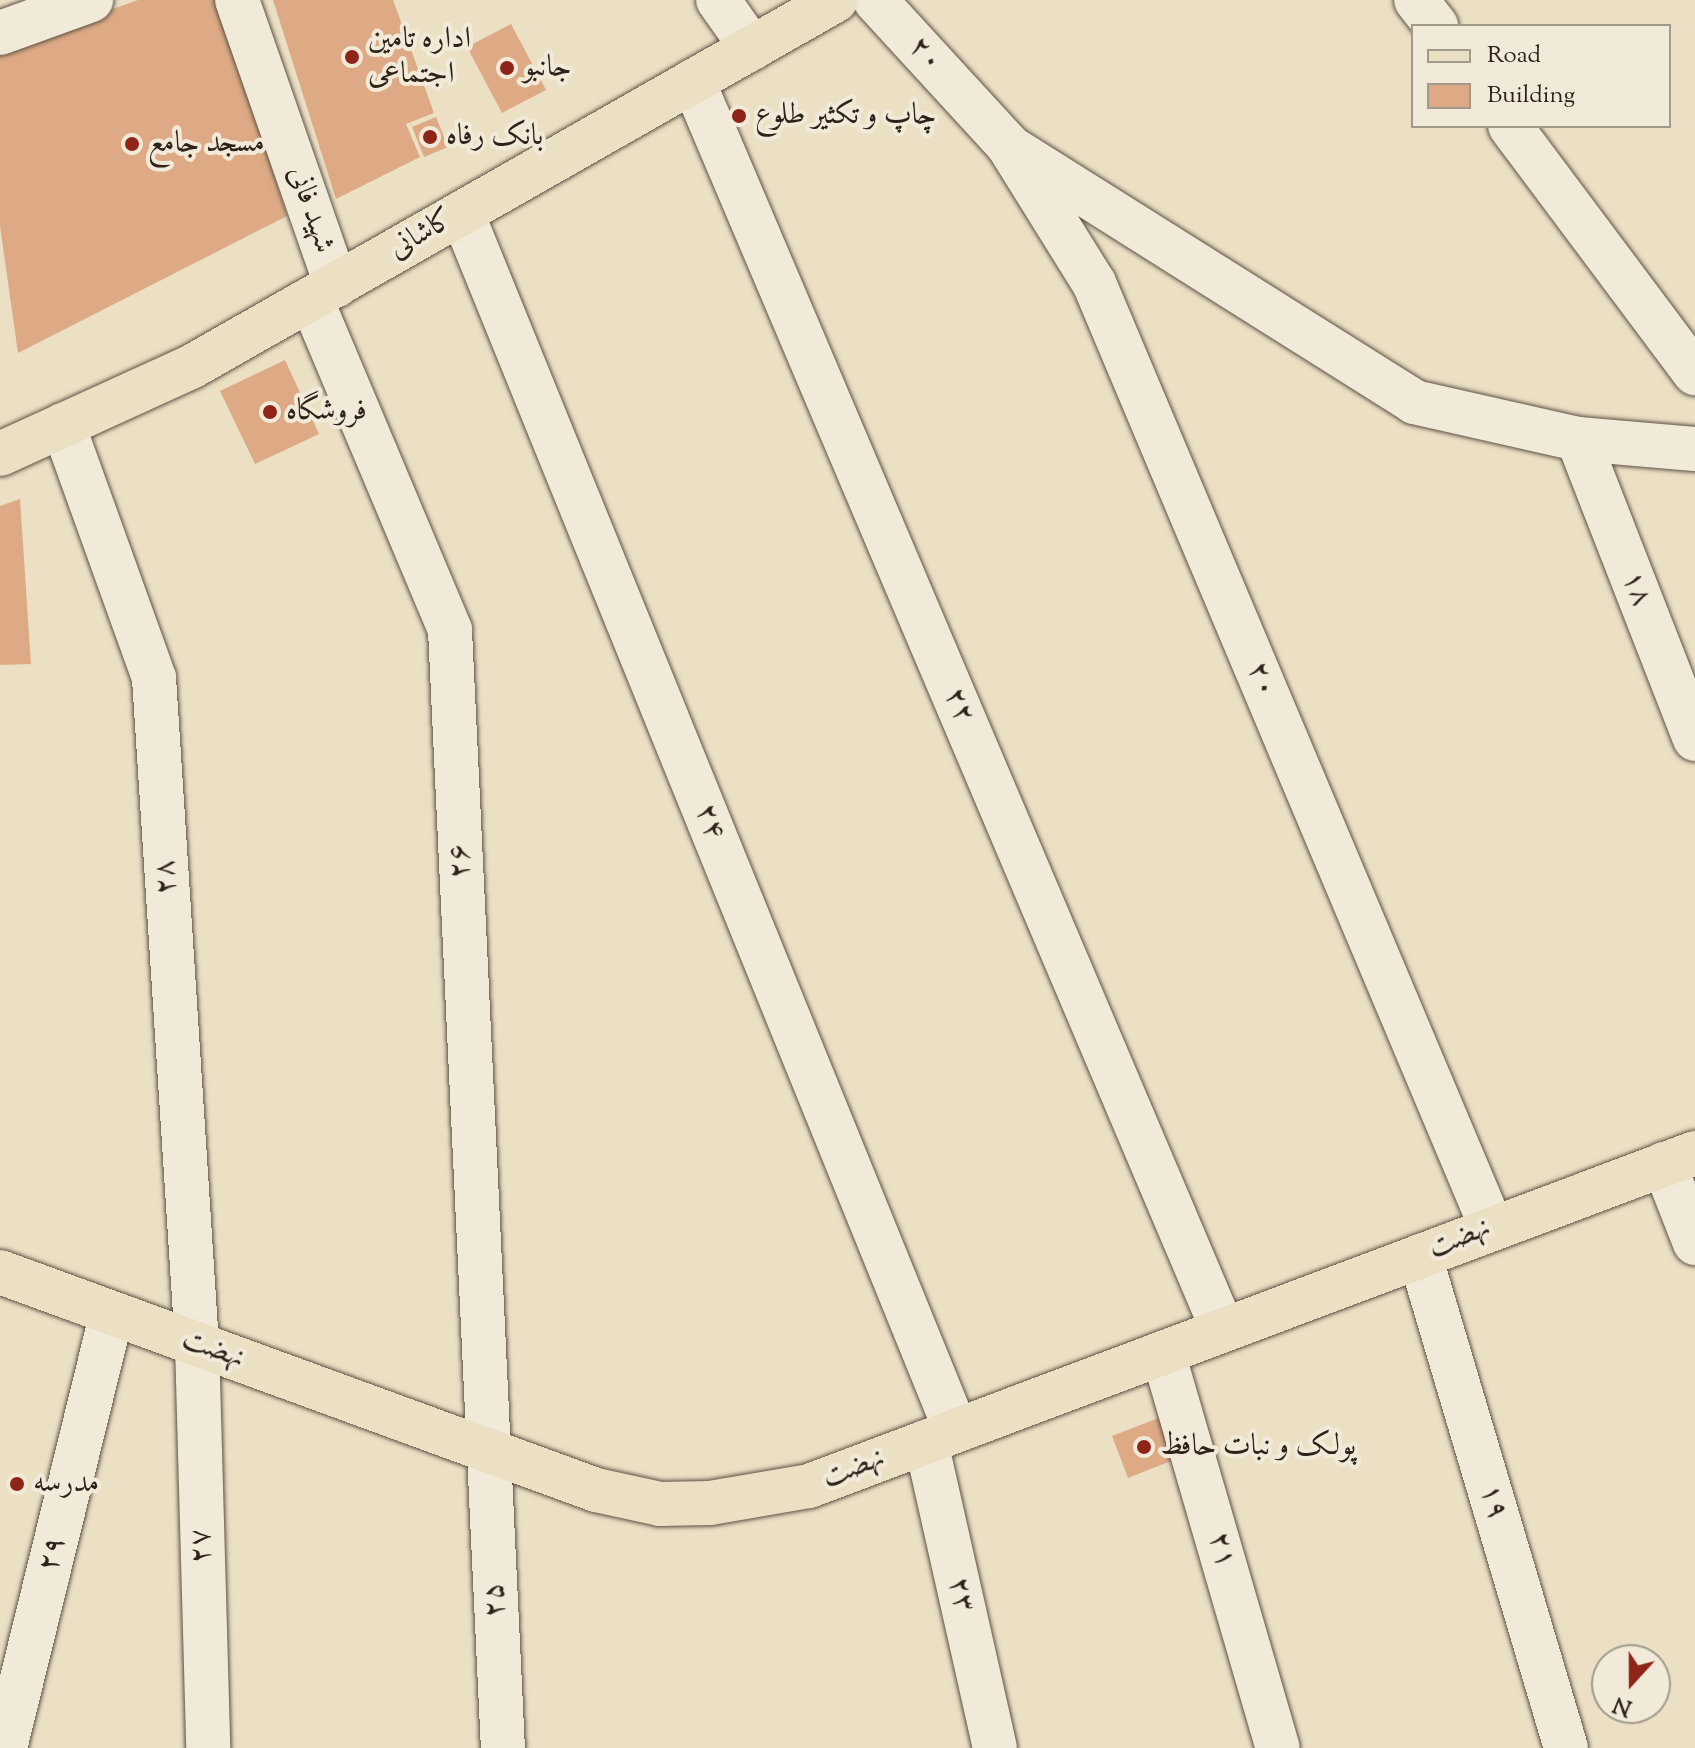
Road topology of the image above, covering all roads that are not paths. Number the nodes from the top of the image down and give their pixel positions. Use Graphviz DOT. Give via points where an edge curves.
graph roads {
  1 [pos="91,0"];
  2 [pos="237,0"];
  3 [pos="718,0"];
  4 [pos="836,0"];
  5 [pos="875,0"];
  6 [pos="1416,0"];
  7 [pos="1434,24"];
  8 [pos="0,33"];
  9 [pos="752,48"];
  10 [pos="693,81"];
  11 [pos="1511,128"];
  12 [pos="1008,145"];
  13 [pos="462,213"];
  14 [pos="323,292"];
  15 [pos="1695,373"];
  16 [pos="63,425"];
  17 [pos="1578,439"];
  18 [pos="1695,449"];
  19 [pos="0,454"];
  20 [pos="1695,739"];
  21 [pos="1680,1159"];
  22 [pos="1491,1226"];
  23 [pos="1695,1243"];
  24 [pos="1420,1256"];
  25 [pos="0,1272"];
  26 [pos="112,1314"];
  27 [pos="1223,1330"];
  28 [pos="197,1344"];
  29 [pos="1163,1353"];
  30 [pos="941,1436"];
  31 [pos="489,1452"];
  32 [pos="5,1748"];
  33 [pos="208,1748"];
  34 [pos="503,1748"];
  35 [pos="995,1748"];
  36 [pos="1278,1748"];
  37 [pos="1566,1748"];
  1 -- 8 [label="street"];
  2 -- 14 [label="street, شهید فانی"];
  3 -- 9 [label="street"];
  4 -- 9 [label="main road, کاشانی"];
  5 -- 12 [label="street, ۲۰"];
  6 -- 7 [label="street"];
  9 -- 10 [label="main road, کاشانی"];
  10 -- 13 [label="main road, کاشانی"];
  10 -- 27 [label="street, ۲۲"];
  11 -- 15 [label="street"];
  12 -- 17 [label="street, ۲۰" via="1414,402"];
  12 -- 22 [label="street, ۲۰" via="1094,283"];
  13 -- 14 [label="main road, کاشانی"];
  13 -- 30 [label="street, ۲۴"];
  14 -- 16 [label="main road, کاشانی" via="191,367"];
  14 -- 31 [label="street, ۲۶" via="450,630"];
  16 -- 19 [label="main road, کاشانی"];
  16 -- 28 [label="street, ۲۸" via="154,678"];
  17 -- 18 [label="street, ۲۰"];
  17 -- 20 [label="street, ۱۸"];
  21 -- 22 [label="main road, نهضت"];
  21 -- 23 [label="street"];
  22 -- 24 [label="main road, نهضت"];
  24 -- 27 [label="main road, نهضت"];
  24 -- 37 [label="street, ۱۹"];
  25 -- 26 [label="main road, نهضت"];
  26 -- 28 [label="main road, نهضت"];
  26 -- 32 [label="street, ۲۹"];
  27 -- 29 [label="main road, نهضت"];
  28 -- 31 [label="main road, نهضت"];
  28 -- 33 [label="street, ۲۷"];
  29 -- 30 [label="main road, نهضت"];
  29 -- 36 [label="street, ۲۱"];
  30 -- 31 [label="main road, نهضت" via="809,1486 660,1504"];
  30 -- 35 [label="street, ۲۳"];
  31 -- 34 [label="street, ۲۵"];
}
